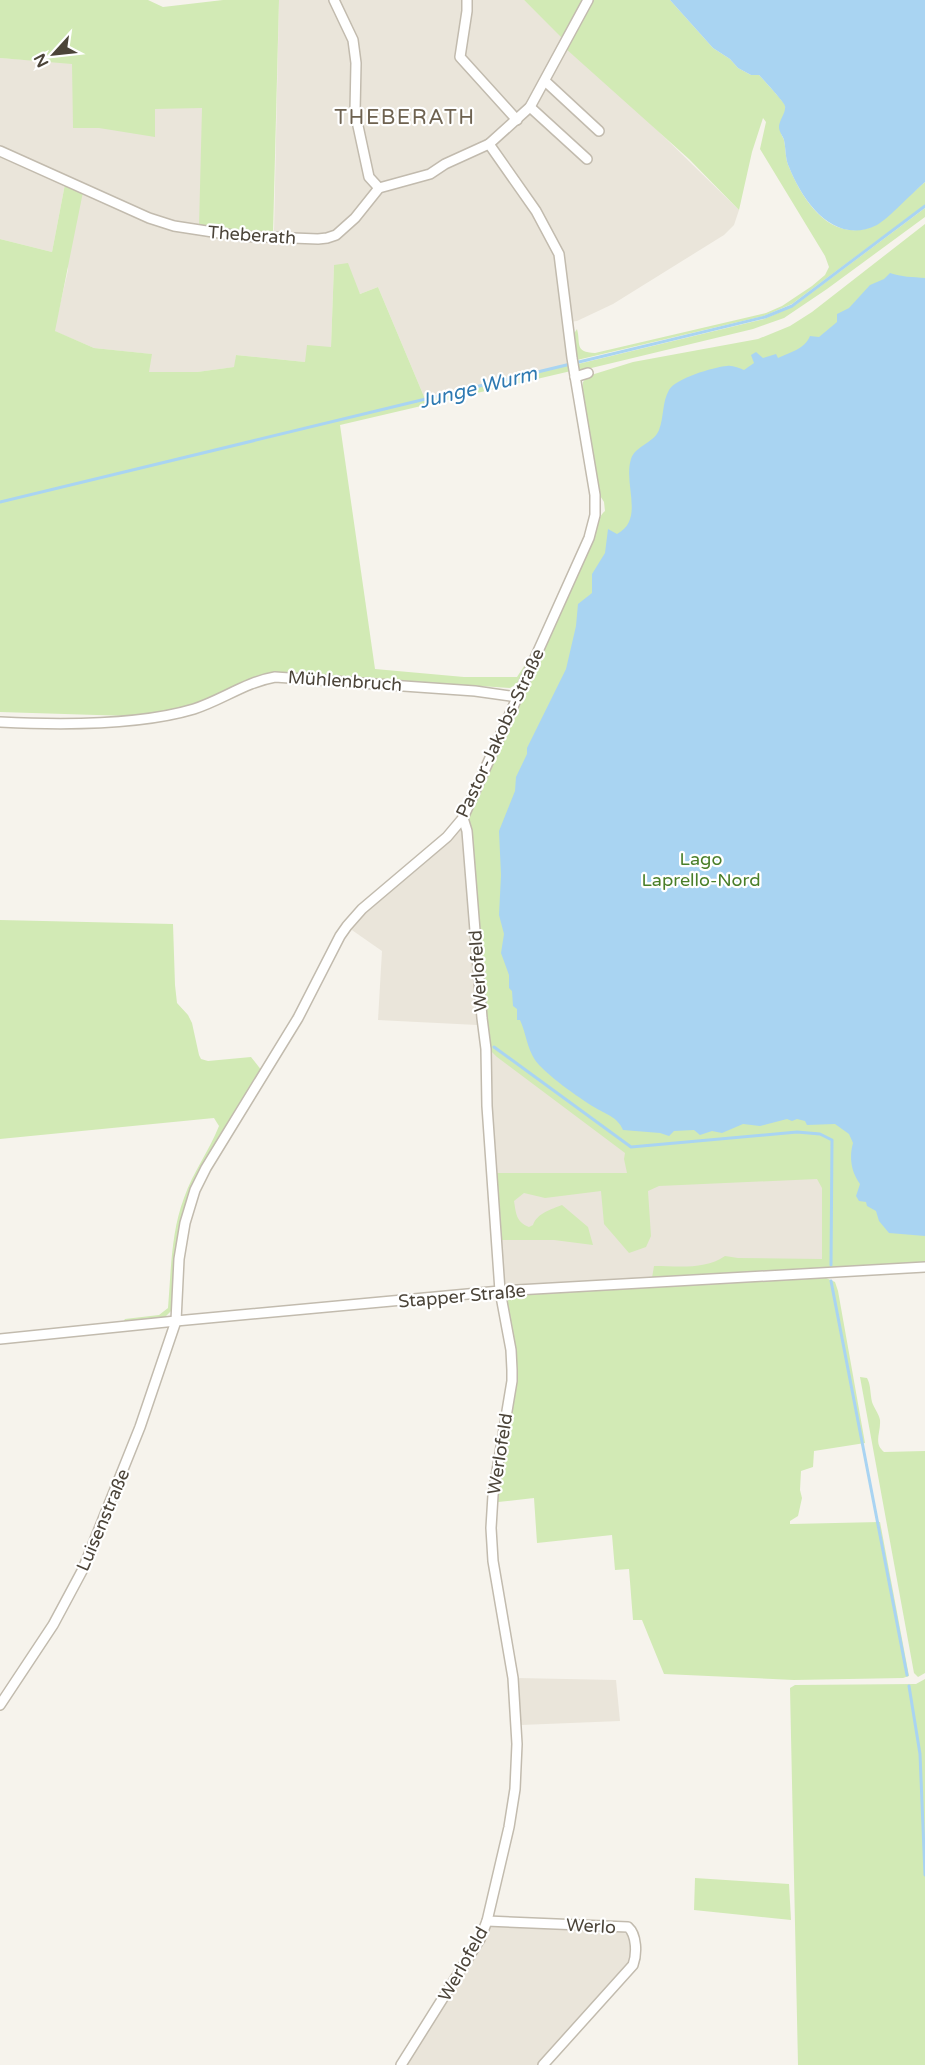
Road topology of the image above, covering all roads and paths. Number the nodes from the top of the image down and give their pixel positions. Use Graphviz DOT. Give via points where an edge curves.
graph roads {
  1 [pos="334,0"];
  2 [pos="467,0"];
  3 [pos="588,0"];
  4 [pos="545,81"];
  5 [pos="530,107"];
  6 [pos="517,120"];
  7 [pos="599,131"];
  8 [pos="489,144"];
  9 [pos="0,151"];
  10 [pos="586,159"];
  11 [pos="379,188"];
  12 [pos="575,373"];
  13 [pos="588,373"];
  14 [pos="517,697"];
  15 [pos="0,722"];
  16 [pos="463,818"];
  17 [pos="925,1267"];
  18 [pos="500,1291"];
  19 [pos="176,1321"];
  20 [pos="0,1339"];
  21 [pos="0,1705"];
  22 [pos="487,1921"];
  23 [pos="401,2065"];
  24 [pos="543,2065"];
  1 -- 11 [label="street" via="353,40 355,112 369,177"];
  2 -- 6 [label="street" via="460,57"];
  3 -- 4 [label="street"];
  4 -- 5 [label="street"];
  4 -- 7 [label="street"];
  5 -- 6 [label="street"];
  5 -- 10 [label="street"];
  6 -- 8 [label="street"];
  8 -- 11 [label="street" via="430,174"];
  8 -- 12 [label="street, Pastor-Jakobs-Straße" via="555,244"];
  9 -- 11 [label="street, Theberath" via="150,218 174,226 239,236 318,239 336,235"];
  12 -- 13 [label="street"];
  12 -- 14 [label="street, Pastor-Jakobs-Straße" via="595,515 589,538"];
  14 -- 15 [label="street, Mühlenbruch" via="275,677 172,714 109,721"];
  14 -- 16 [label="street, Pastor-Jakobs-Straße"];
  16 -- 18 [label="street, Werlofeld" via="486,1049"];
  16 -- 19 [label="street, Pastor-Jakobs-Straße" via="441,843 347,926 298,1018 214,1153 195,1190 185,1223"];
  17 -- 18 [label="street, Stapper Straße"];
  18 -- 19 [label="street, Stapper Straße"];
  18 -- 22 [label="street, Werlofeld" via="511,1350 512,1381 491,1528 513,1678 517,1744 509,1827"];
  19 -- 20 [label="street, Stapper Straße"];
  19 -- 21 [label="street, Luisenstraße" via="140,1427 83,1569 53,1625"];
  22 -- 23 [label="street, Werlofeld" via="480,1939"];
  22 -- 24 [label="street, Werlo" via="631,1929 636,1953 633,1965"];
}
